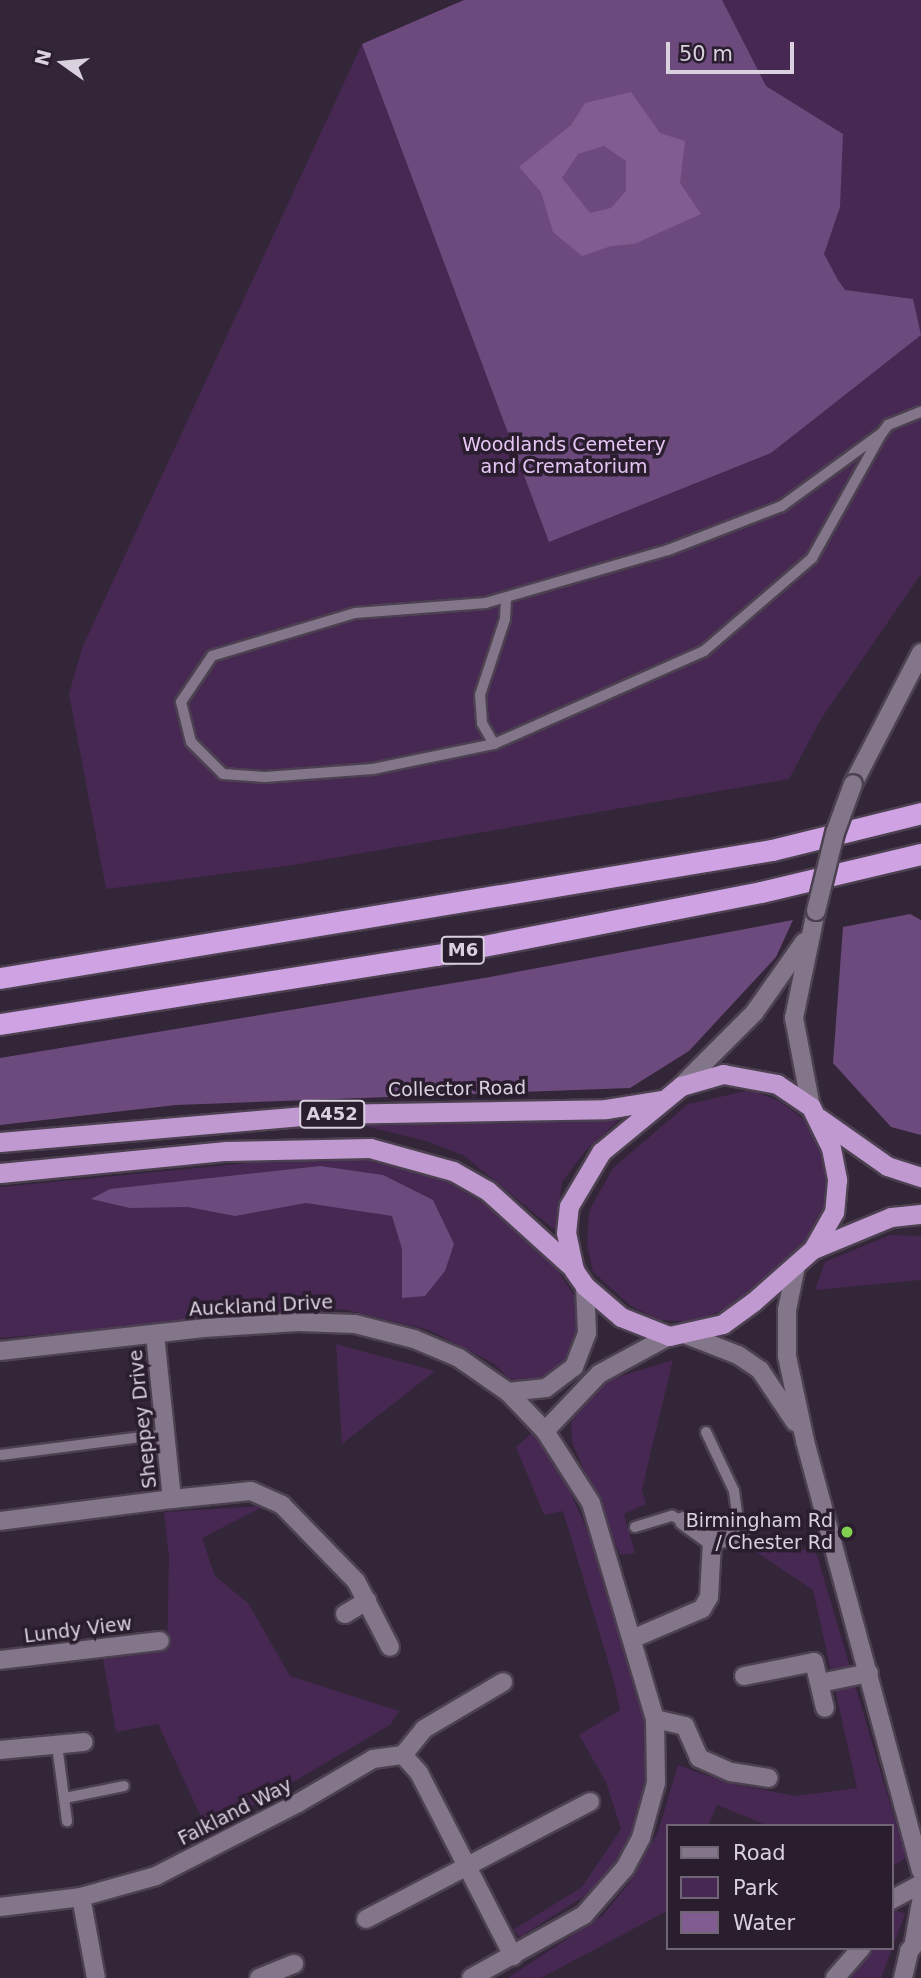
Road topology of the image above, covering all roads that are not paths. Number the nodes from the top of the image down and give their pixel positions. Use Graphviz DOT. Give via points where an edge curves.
graph roads {
  1 [pos="921,410"];
  2 [pos="881,433"];
  3 [pos="506,598"];
  4 [pos="921,653"];
  5 [pos="494,744"];
  6 [pos="921,813"];
  7 [pos="921,854"];
  8 [pos="808,936"];
  9 [pos="0,978"];
  10 [pos="0,1024"];
  11 [pos="681,1086"];
  12 [pos="664,1100"];
  13 [pos="815,1112"];
  14 [pos="0,1142"];
  15 [pos="0,1173"];
  16 [pos="921,1177"];
  17 [pos="921,1214"];
  18 [pos="813,1249"];
  19 [pos="796,1266"];
  20 [pos="580,1278"];
  21 [pos="155,1334"];
  22 [pos="678,1336"];
  23 [pos="0,1351"];
  24 [pos="508,1392"];
  25 [pos="545,1431"];
  26 [pos="706,1432"];
  27 [pos="165,1434"];
  28 [pos="805,1441"];
  29 [pos="1,1455"];
  30 [pos="172,1499"];
  31 [pos="0,1521"];
  32 [pos="684,1521"];
  33 [pos="635,1527"];
  34 [pos="740,1534"];
  35 [pos="712,1541"];
  36 [pos="367,1601"];
  37 [pos="345,1614"];
  38 [pos="632,1639"];
  39 [pos="160,1641"];
  40 [pos="390,1647"];
  41 [pos="0,1660"];
  42 [pos="869,1673"];
  43 [pos="744,1676"];
  44 [pos="503,1682"];
  45 [pos="820,1684"];
  46 [pos="825,1708"];
  47 [pos="655,1719"];
  48 [pos="84,1742"];
  49 [pos="57,1745"];
  50 [pos="0,1750"];
  51 [pos="402,1755"];
  52 [pos="769,1778"];
  53 [pos="124,1786"];
  54 [pos="65,1798"];
  55 [pos="590,1802"];
  56 [pos="67,1821"];
  57 [pos="918,1846"];
  58 [pos="467,1867"];
  59 [pos="921,1871"];
  60 [pos="921,1884"];
  61 [pos="81,1897"];
  62 [pos="893,1899"];
  63 [pos="921,1902"];
  64 [pos="0,1907"];
  65 [pos="366,1919"];
  66 [pos="918,1939"];
  67 [pos="858,1950"];
  68 [pos="513,1956"];
  69 [pos="294,1964"];
  70 [pos="904,1970"];
  71 [pos="96,1978"];
  72 [pos="259,1978"];
  73 [pos="471,1978"];
  74 [pos="835,1978"];
  75 [pos="894,1978"];
  1 -- 2 [label="lane"];
  2 -- 3 [label="lane" via="782,506 668,550"];
  2 -- 5 [label="lane" via="812,558 704,651"];
  3 -- 5 [label="lane" via="505,619 480,695 482,723"];
  3 -- 5 [label="lane" via="455,602 417,612 355,613 274,636 212,656 181,702 191,742 223,774 265,777 373,769"];
  4 -- 8 [label="street, bridge" via="853,784 835,832"];
  6 -- 9 [label="highway" via="772,850"];
  7 -- 10 [label="highway, M6" via="761,892 437,956"];
  8 -- 11 [label="street" via="754,1013"];
  8 -- 13 [label="street" via="794,1018"];
  11 -- 12 [label="highway"];
  11 -- 13 [label="highway" via="723,1074 750,1076 777,1084"];
  12 -- 14 [label="highway, Collector Road / A452" via="606,1109 328,1114"];
  12 -- 20 [label="highway" via="601,1152 569,1206 566,1233"];
  13 -- 16 [label="highway" via="887,1166"];
  13 -- 18 [label="highway" via="837,1180 834,1212"];
  15 -- 20 [label="highway, A452" via="226,1151 370,1148 453,1171 488,1191"];
  17 -- 18 [label="highway" via="891,1217"];
  18 -- 19 [label="highway"];
  19 -- 22 [label="highway" via="723,1324"];
  19 -- 28 [label="street" via="787,1310 787,1356"];
  20 -- 22 [label="highway, A452" via="621,1317"];
  20 -- 24 [label="street" via="587,1333 574,1367 545,1388"];
  21 -- 23 [label="street, Auckland Drive"];
  21 -- 24 [label="street, Auckland Drive" via="298,1322 355,1324 440,1348"];
  21 -- 27 [label="street, Sheppey Drive"];
  22 -- 25 [label="street" via="599,1374"];
  22 -- 28 [label="street" via="738,1356 760,1370"];
  24 -- 25 [label="street, Auckland Drive"];
  25 -- 38 [label="street, Auckland Drive" via="591,1503"];
  26 -- 34 [label="lane" via="734,1491"];
  27 -- 29 [label="lane"];
  27 -- 30 [label="street, Sheppey Drive"];
  28 -- 42 [label="street"];
  30 -- 31 [label="street, Sheppey Drive"];
  30 -- 36 [label="street, Sheppey Drive" via="251,1491 271,1497 321,1542 356,1581"];
  32 -- 33 [label="lane" via="672,1516"];
  32 -- 35 [label="street"];
  34 -- 35 [label="street"];
  35 -- 38 [label="street" via="711,1586 702,1609"];
  36 -- 37 [label="street"];
  36 -- 40 [label="street, Sheppey Drive"];
  38 -- 47 [label="street, Auckland Drive"];
  39 -- 41 [label="street, Lundy View"];
  42 -- 45 [label="street"];
  42 -- 57 [label="street"];
  43 -- 45 [label="street" via="814,1662"];
  44 -- 51 [label="street" via="424,1728"];
  45 -- 46 [label="street"];
  47 -- 52 [label="street" via="685,1726 699,1758 731,1772"];
  47 -- 68 [label="street, Auckland Drive" via="656,1783 641,1838 625,1868 584,1915"];
  48 -- 49 [label="street"];
  49 -- 50 [label="street"];
  49 -- 54 [label="lane"];
  51 -- 58 [label="street" via="419,1773"];
  51 -- 61 [label="street, Falkland Way" via="373,1759 299,1803 156,1876"];
  53 -- 54 [label="lane"];
  54 -- 56 [label="lane"];
  55 -- 58 [label="street"];
  57 -- 59 [label="street"];
  58 -- 65 [label="street"];
  58 -- 68 [label="street"];
  60 -- 62 [label="street"];
  61 -- 64 [label="street, Falkland Way"];
  61 -- 71 [label="street"];
  63 -- 66 [label="street"];
  66 -- 70 [label="street"];
  67 -- 74 [label="street"];
  68 -- 73 [label="street, Auckland Drive"];
  69 -- 72 [label="street"];
  70 -- 75 [label="street"];
}
